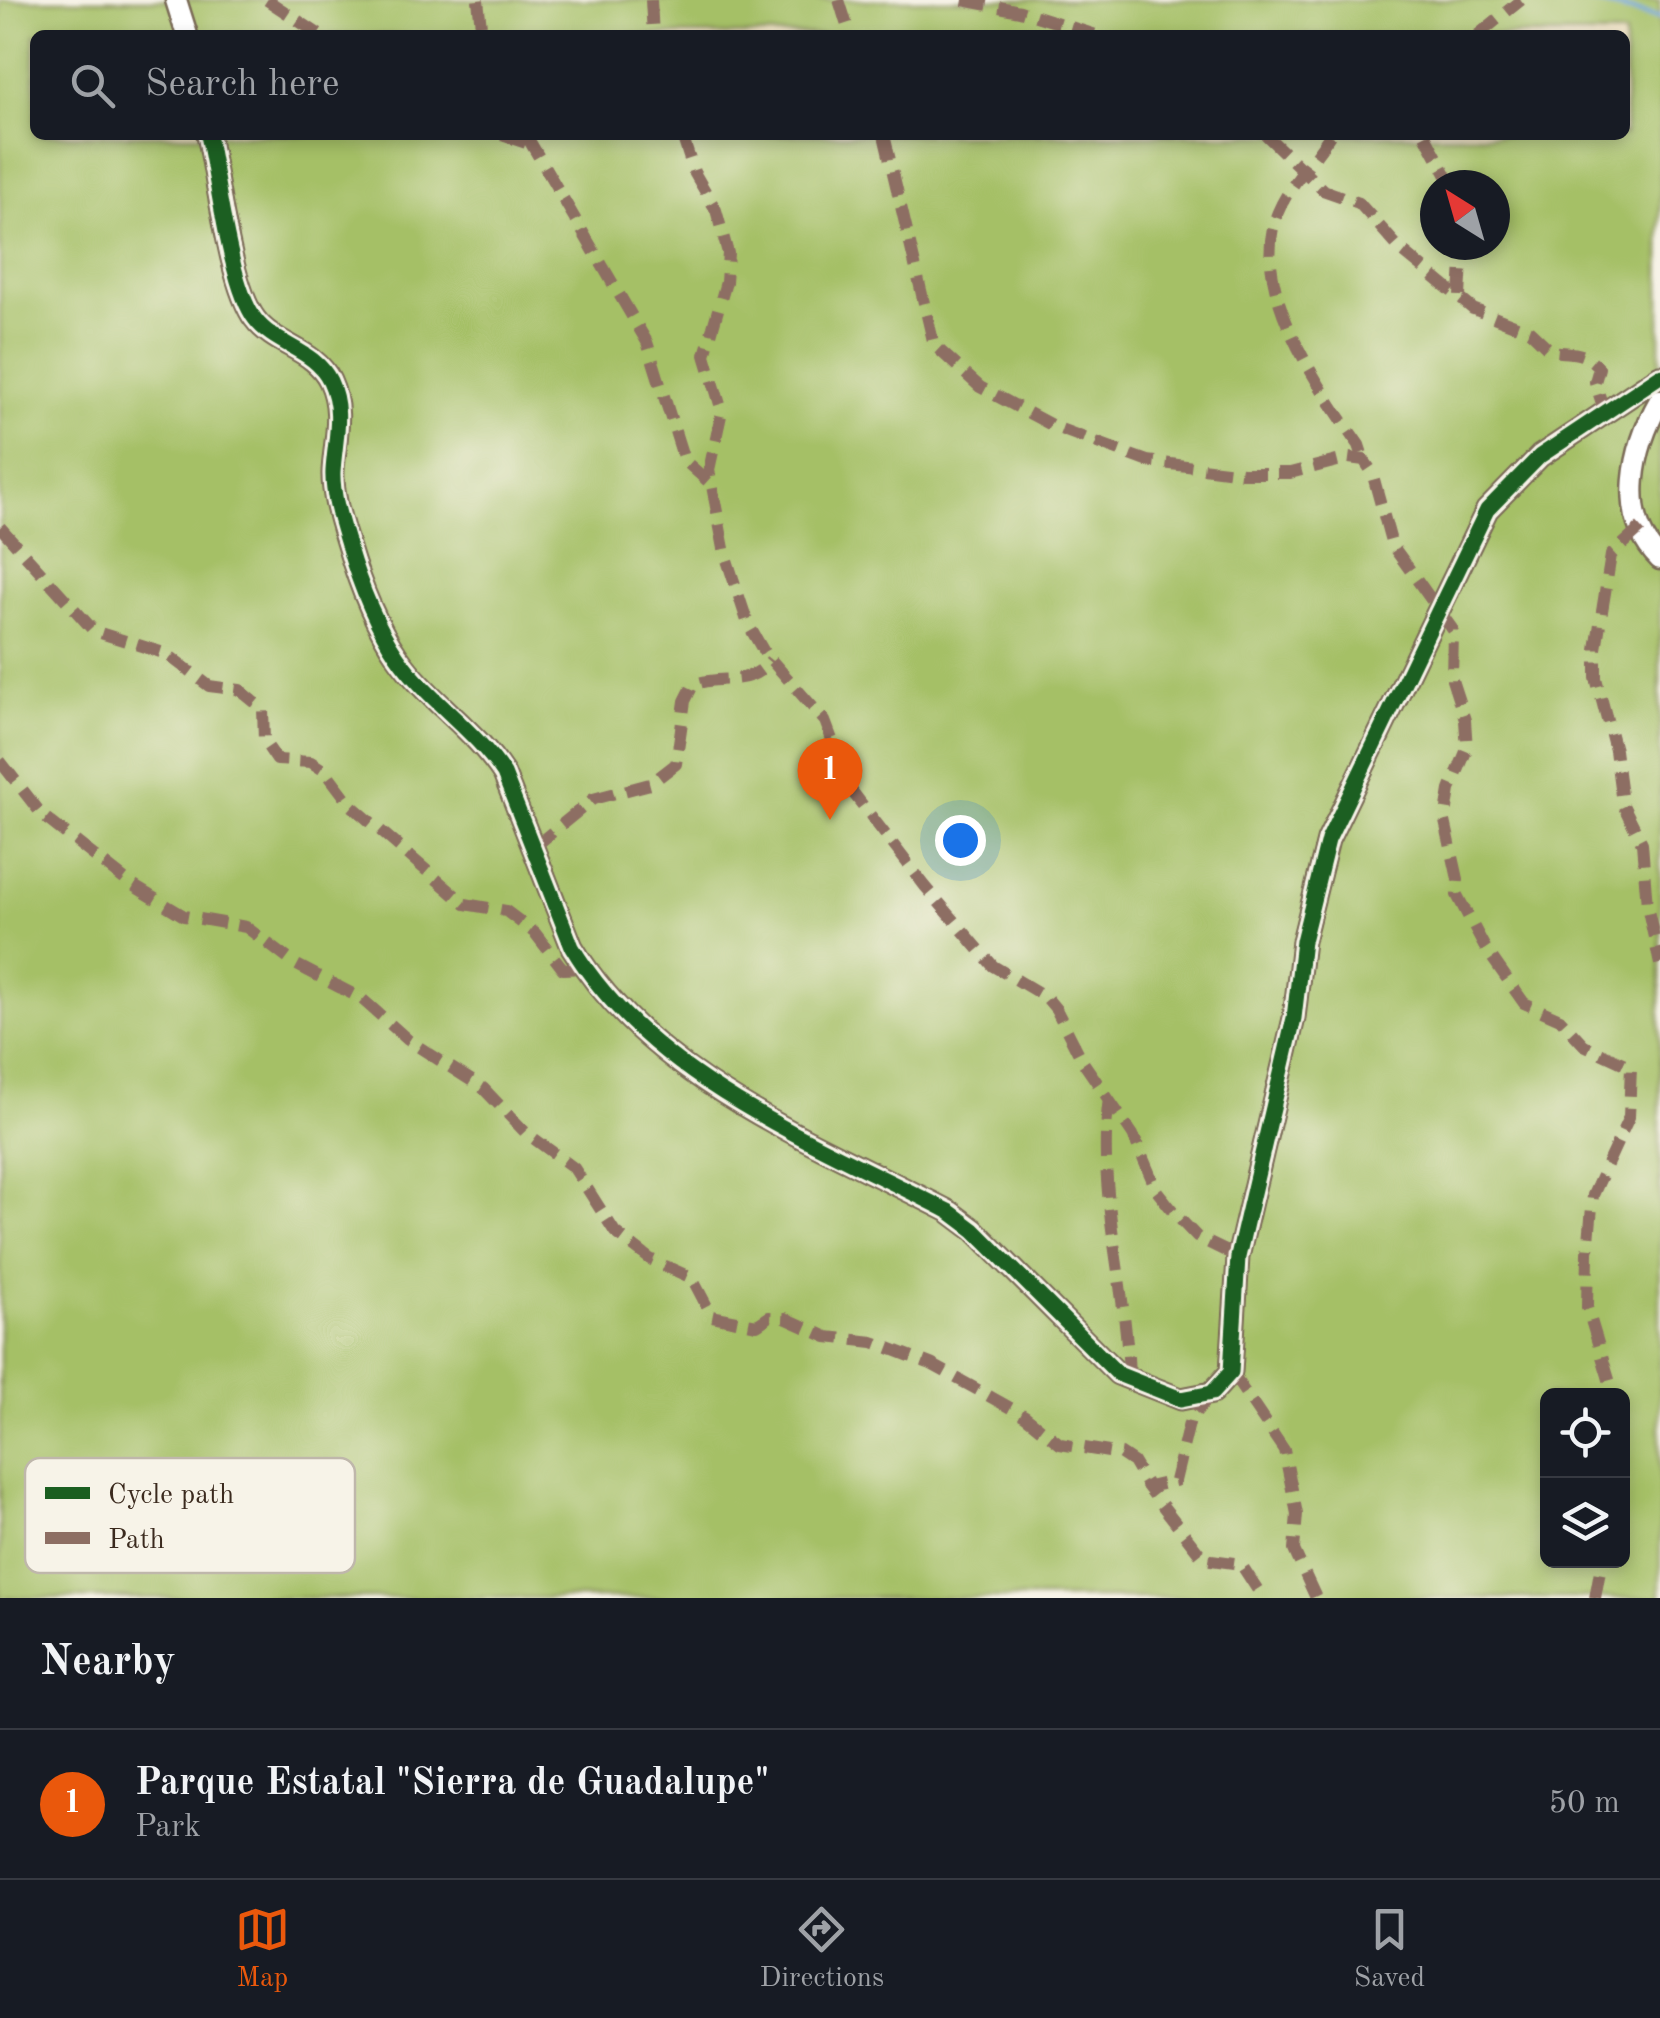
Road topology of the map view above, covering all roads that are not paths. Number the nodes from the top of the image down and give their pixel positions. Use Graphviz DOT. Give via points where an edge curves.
graph roads {
  1 [pos="176,0"];
  2 [pos="185,30"];
  3 [pos="209,140"];
  4 [pos="1660,376"];
  5 [pos="1660,400"];
  6 [pos="1660,559"];
  1 -- 2 [label="street"];
  3 -- 4 [label="street" via="253,317 311,357 338,402 337,506 384,633 398,658 504,774 588,973 699,1077 950,1212 1118,1374 1181,1399 1212,1393 1231,1372 1238,1257 1294,1018 1316,876 1336,822 1487,510 1540,456"];
  5 -- 6 [label="street" via="1634,465 1636,514"];
}
